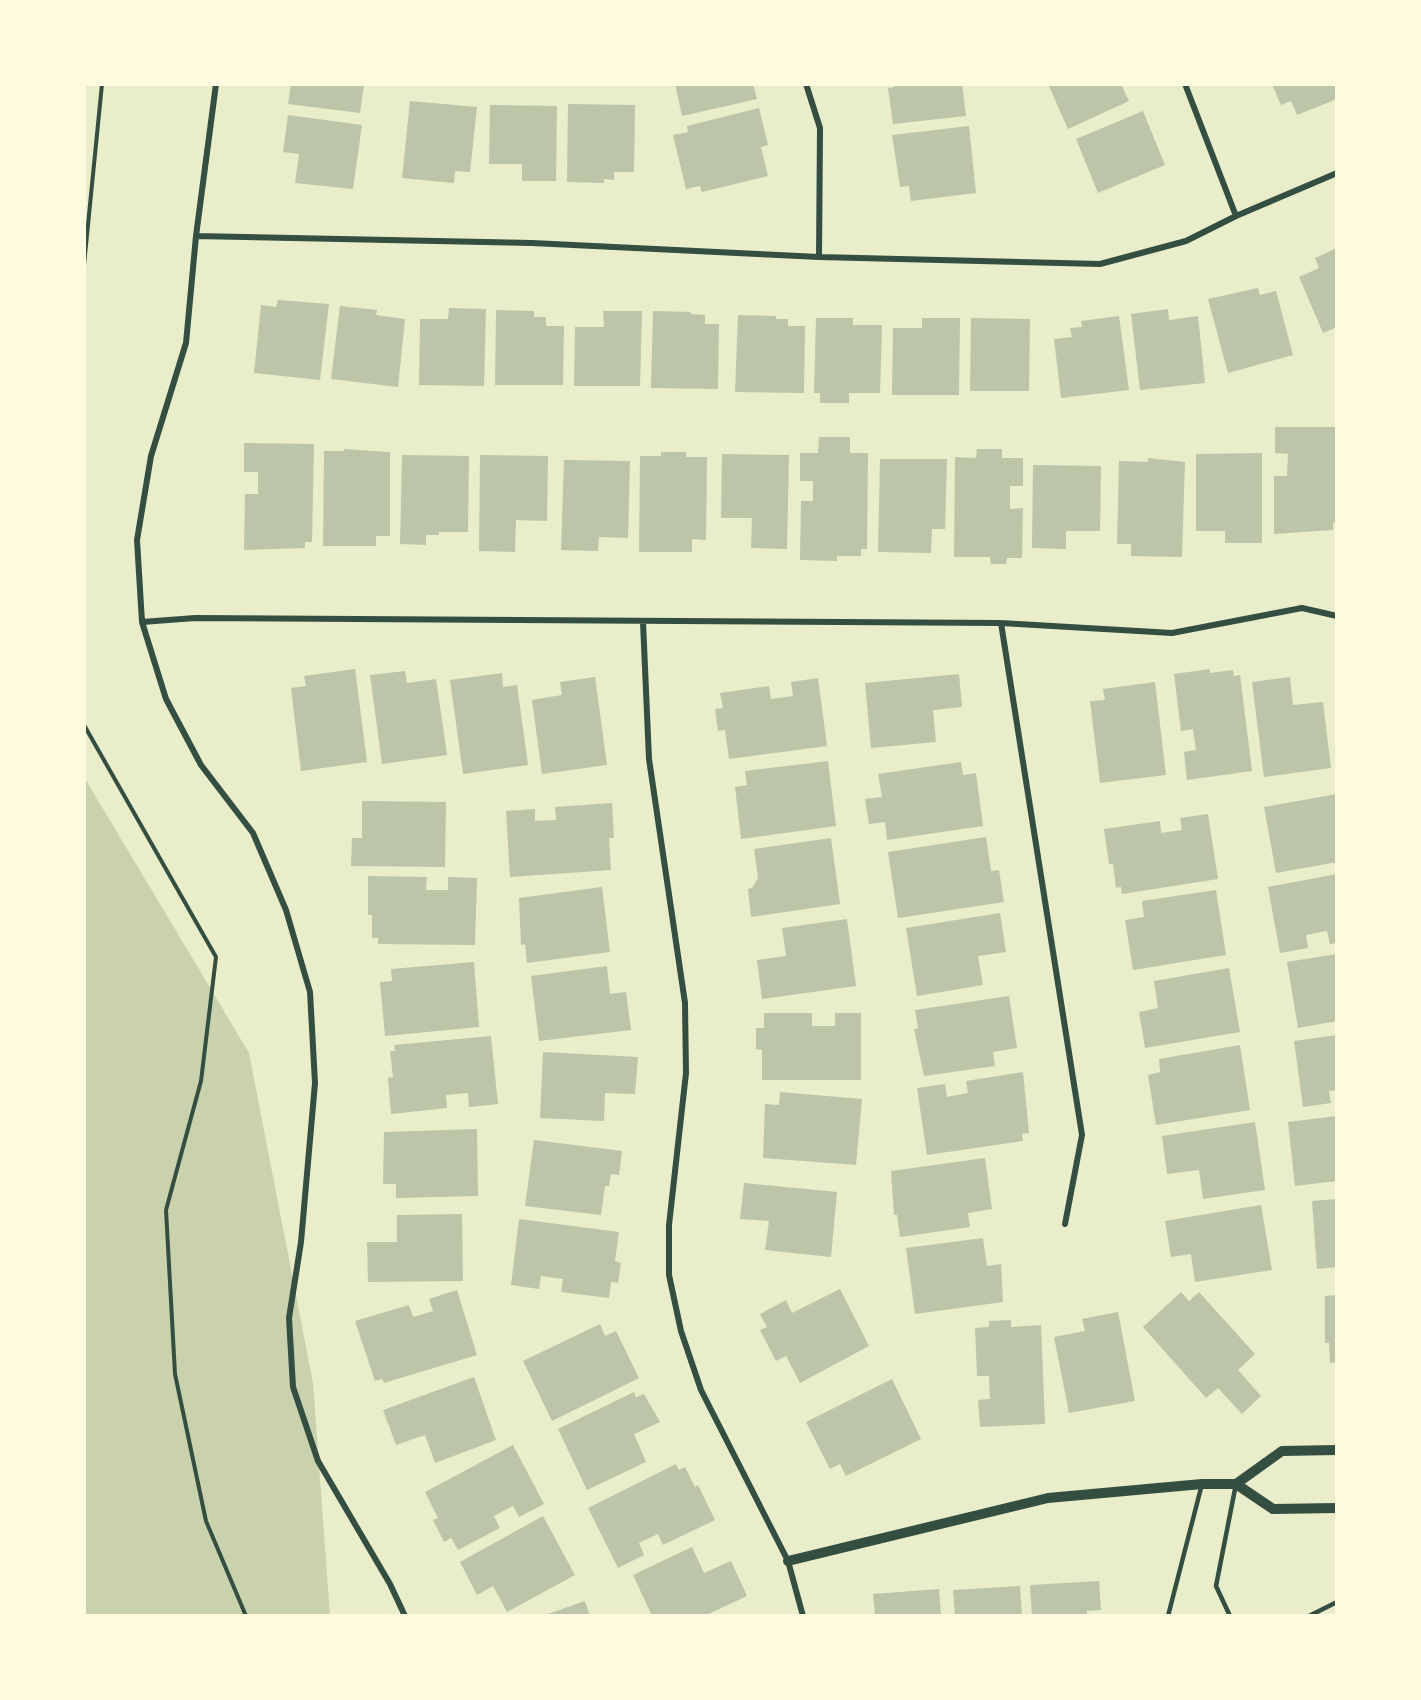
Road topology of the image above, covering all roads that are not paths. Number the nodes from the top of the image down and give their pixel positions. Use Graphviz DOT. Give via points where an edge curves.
graph roads {
  1 [pos="216,84"];
  2 [pos="806,84"];
  3 [pos="1185,84"];
  4 [pos="1337,173"];
  5 [pos="1236,216"];
  6 [pos="196,236"];
  7 [pos="819,257"];
  8 [pos="1337,616"];
  9 [pos="142,621"];
  10 [pos="644,622"];
  11 [pos="1001,622"];
  12 [pos="1065,1224"];
  13 [pos="1337,1450"];
  14 [pos="1202,1484"];
  15 [pos="1236,1484"];
  16 [pos="1337,1508"];
  17 [pos="788,1561"];
  18 [pos="1337,1602"];
  19 [pos="405,1616"];
  20 [pos="803,1616"];
  21 [pos="1168,1616"];
  22 [pos="1230,1616"];
  23 [pos="1309,1616"];
  1 -- 6 [label="street"];
  2 -- 7 [label="street" via="820,129"];
  3 -- 5 [label="street"];
  4 -- 5 [label="street"];
  5 -- 7 [label="street" via="1186,241 1100,264"];
  6 -- 7 [label="street" via="532,243"];
  6 -- 9 [label="street" via="186,343 151,456 137,540"];
  8 -- 11 [label="street" via="1302,608 1172,633"];
  9 -- 10 [label="street" via="195,618"];
  9 -- 19 [label="street" via="166,699 201,765 253,833 286,909 310,992 315,1083 301,1242 289,1318 293,1387 318,1461"];
  10 -- 11 [label="street"];
  10 -- 17 [label="street" via="649,759 685,1003 686,1073 669,1226 669,1275 681,1331 701,1390"];
  11 -- 12 [label="street" via="1082,1135"];
  13 -- 15 [label="street" via="1282,1451"];
  14 -- 15 [label="street"];
  14 -- 17 [label="street" via="1048,1498"];
  14 -- 21 [label="lane"];
  15 -- 16 [label="street" via="1273,1509"];
  15 -- 22 [label="lane" via="1216,1586"];
  17 -- 20 [label="street"];
  18 -- 23 [label="lane"];
}
